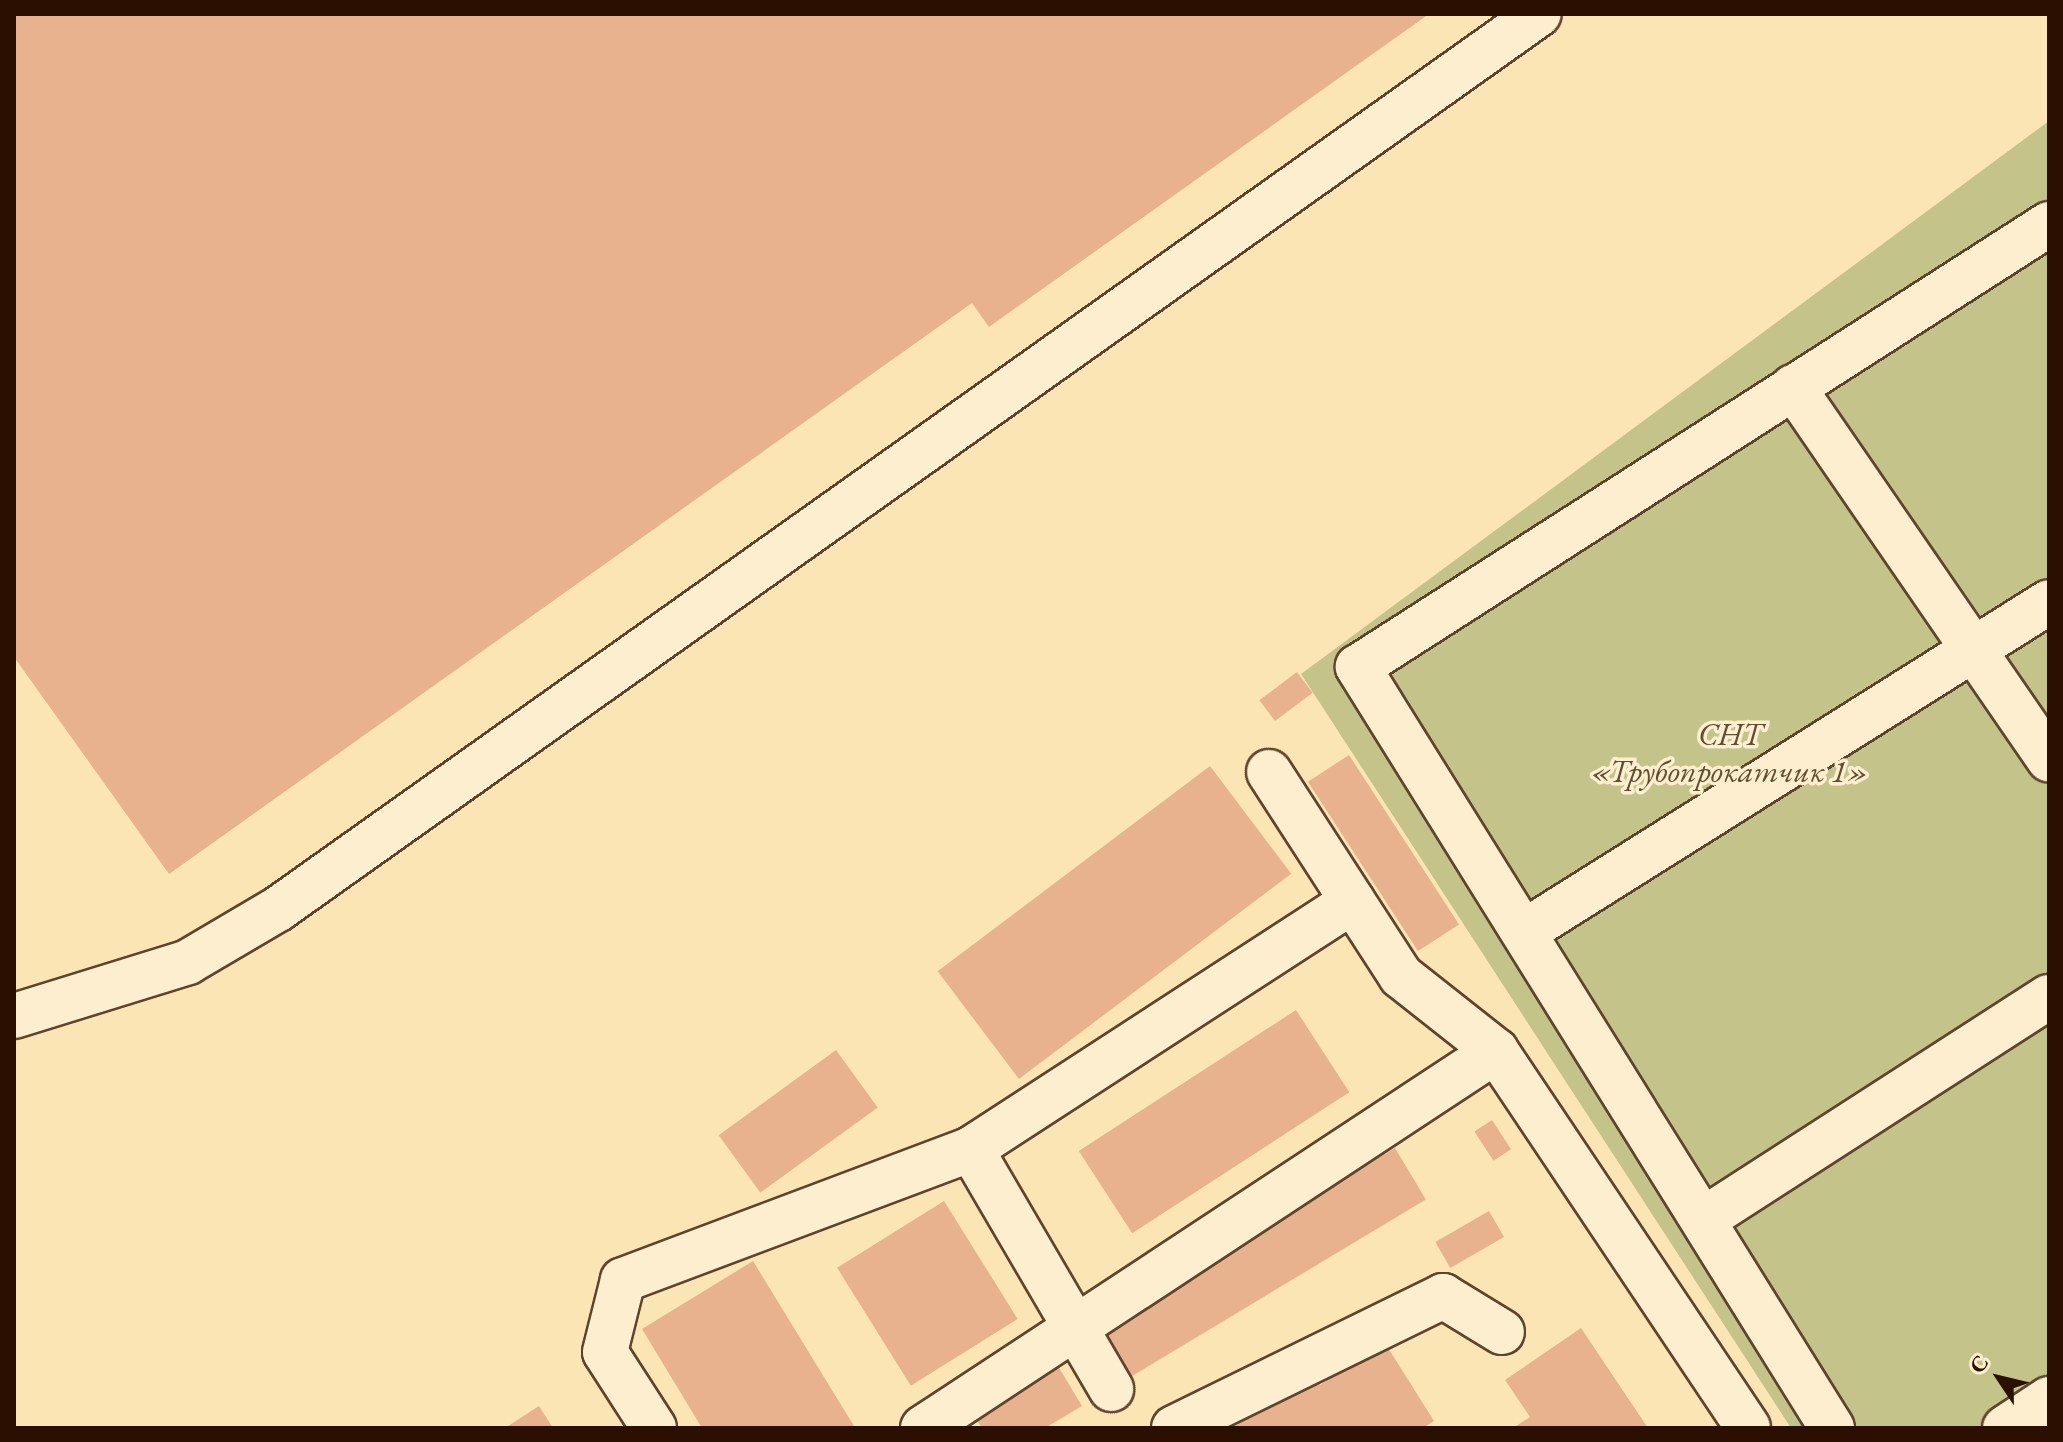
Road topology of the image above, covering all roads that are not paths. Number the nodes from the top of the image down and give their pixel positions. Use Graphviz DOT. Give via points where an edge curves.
graph roads {
  1 [pos="1539,14"];
  2 [pos="2049,224"];
  3 [pos="1793,387"];
  4 [pos="2049,602"];
  5 [pos="1972,650"];
  6 [pos="2049,759"];
  7 [pos="1269,772"];
  8 [pos="1353,901"];
  9 [pos="1527,930"];
  10 [pos="2049,997"];
  11 [pos="14,1016"];
  12 [pos="1496,1051"];
  13 [pos="971,1149"];
  14 [pos="1704,1219"];
  15 [pos="1074,1328"];
  16 [pos="1502,1332"];
  17 [pos="1111,1389"];
  18 [pos="2049,1399"];
  19 [pos="654,1428"];
  20 [pos="923,1428"];
  21 [pos="1174,1428"];
  22 [pos="1748,1428"];
  23 [pos="1832,1428"];
  24 [pos="2005,1428"];
  1 -- 11 [label="lane" via="278,909 188,962"];
  2 -- 3 [label="lane"];
  3 -- 5 [label="lane"];
  3 -- 9 [label="lane" via="1358,667"];
  4 -- 5 [label="lane"];
  5 -- 6 [label="lane"];
  5 -- 9 [label="lane"];
  7 -- 8 [label="lane"];
  8 -- 12 [label="lane" via="1401,976"];
  8 -- 13 [label="lane"];
  9 -- 14 [label="lane"];
  10 -- 14 [label="lane"];
  12 -- 15 [label="lane"];
  12 -- 22 [label="lane"];
  13 -- 15 [label="lane"];
  13 -- 19 [label="lane" via="623,1280 605,1352"];
  14 -- 23 [label="lane"];
  15 -- 17 [label="lane"];
  15 -- 20 [label="lane"];
  16 -- 21 [label="lane" via="1443,1296"];
  18 -- 24 [label="lane"];
}
